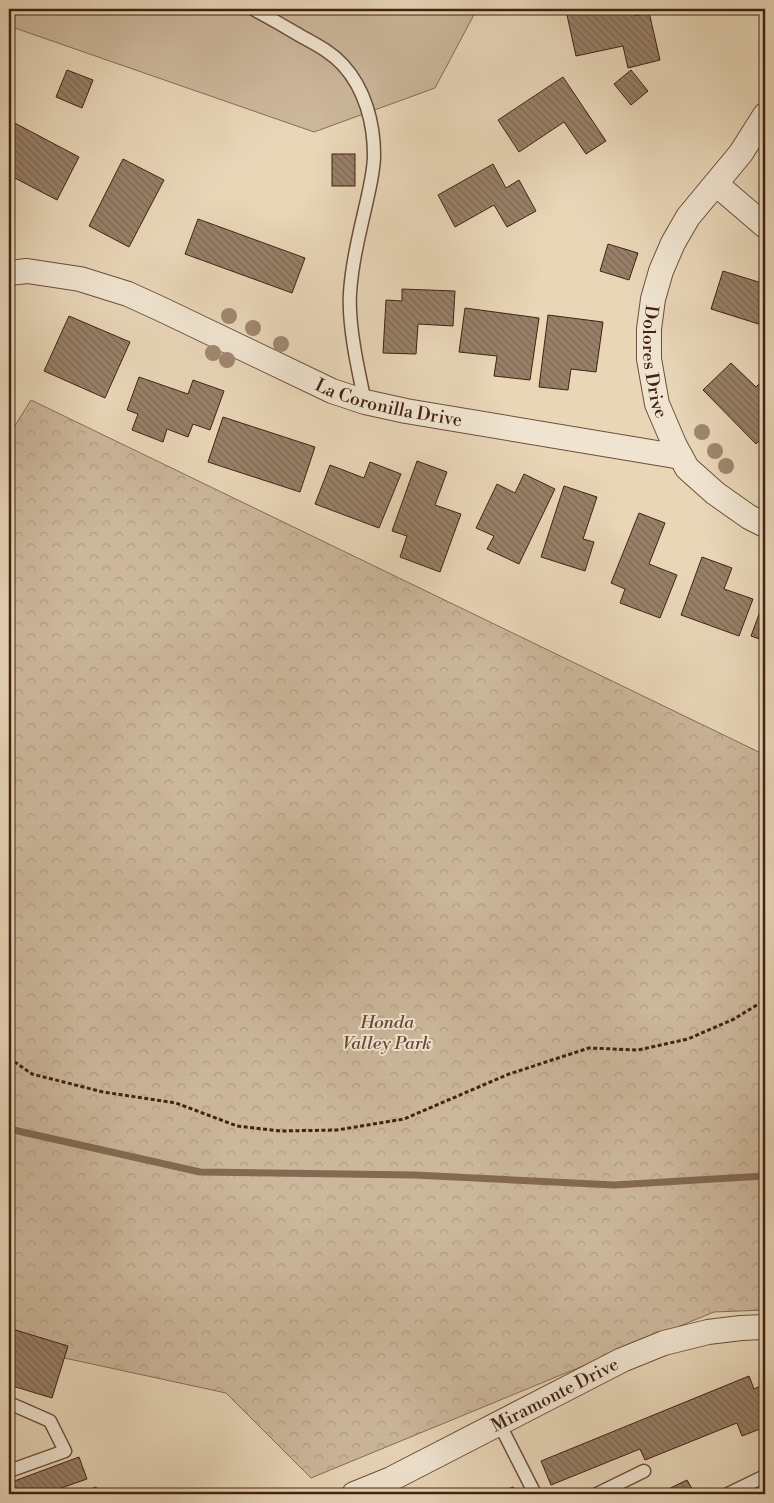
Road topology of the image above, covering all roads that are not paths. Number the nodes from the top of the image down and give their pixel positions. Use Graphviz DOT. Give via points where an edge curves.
graph roads {
  1 [pos="253,9"];
  2 [pos="765,115"];
  3 [pos="716,184"];
  4 [pos="765,226"];
  5 [pos="9,274"];
  6 [pos="366,402"];
  7 [pos="681,457"];
  8 [pos="765,525"];
  9 [pos="765,1327"];
  10 [pos="9,1403"];
  11 [pos="499,1423"];
  12 [pos="9,1471"];
  13 [pos="644,1471"];
  14 [pos="765,1476"];
  15 [pos="354,1494"];
  16 [pos="535,1494"];
  17 [pos="597,1494"];
  18 [pos="728,1494"];
  1 -- 6 [label="lane" via="326,50 343,65 366,103 374,157 350,296"];
  2 -- 3 [label="street, Dolores Drive" via="742,153"];
  3 -- 4 [label="street"];
  3 -- 7 [label="street, Dolores Drive" via="688,217 673,243 661,271 649,330 649,360 657,404"];
  5 -- 6 [label="street, La Coronilla Drive" via="27,271 80,279 128,294 332,391"];
  6 -- 7 [label="street, La Coronilla Drive"];
  7 -- 8 [label="street" via="686,468 715,493"];
  9 -- 11 [label="street, Miramonte Drive" via="708,1332 664,1343 622,1360"];
  10 -- 12 [label="lane" via="50,1421 65,1451"];
  11 -- 15 [label="street, Miramonte Drive" via="391,1479"];
  11 -- 16 [label="lane"];
  13 -- 17 [label="lane"];
  14 -- 18 [label="lane"];
}
